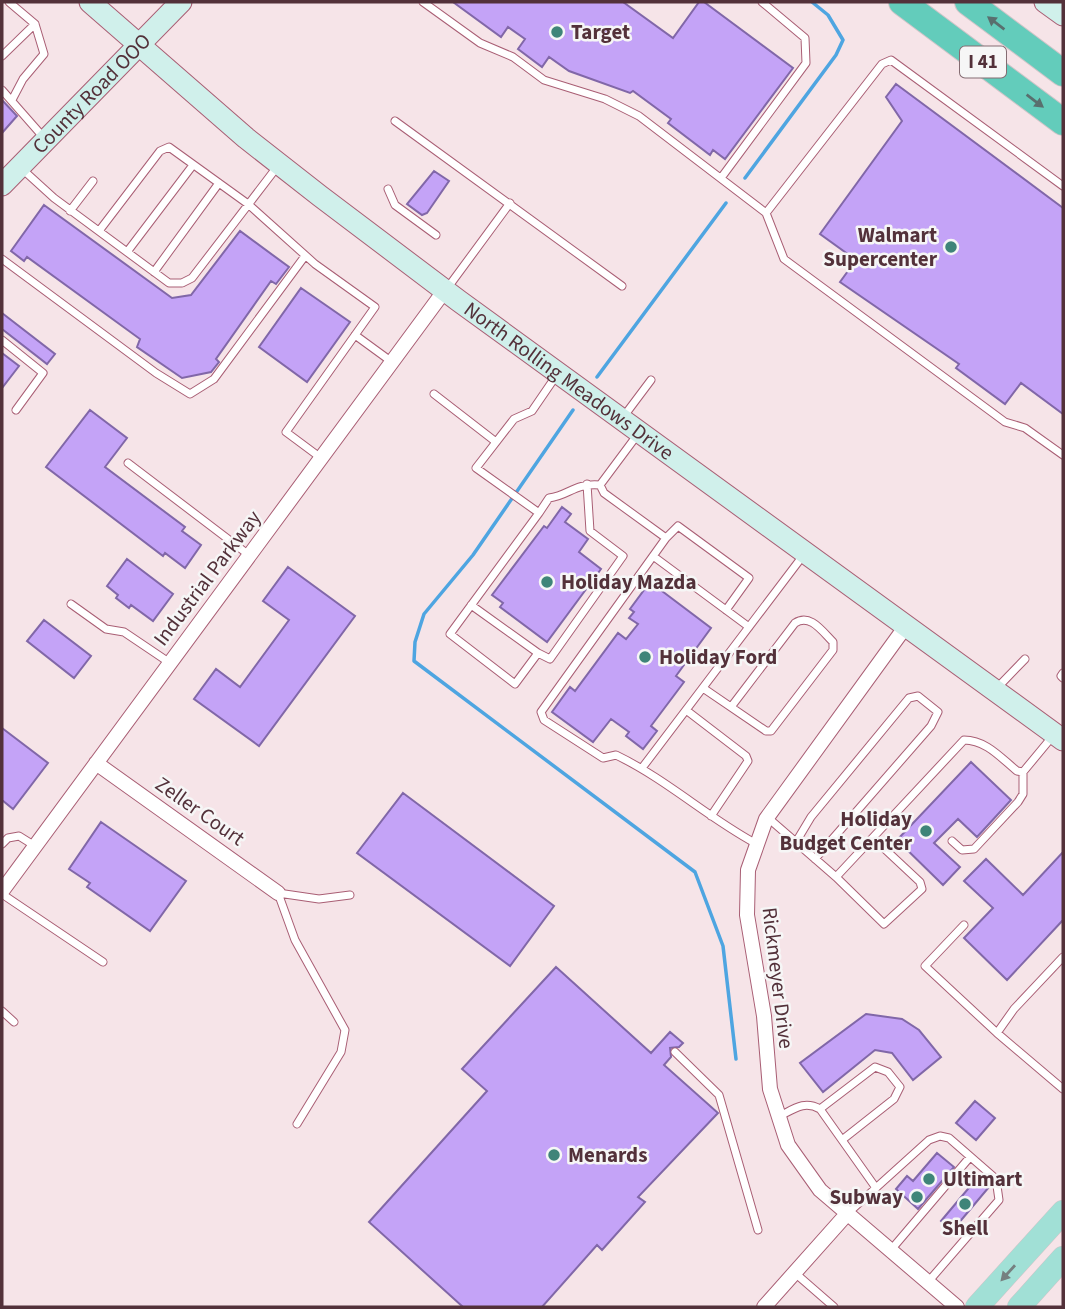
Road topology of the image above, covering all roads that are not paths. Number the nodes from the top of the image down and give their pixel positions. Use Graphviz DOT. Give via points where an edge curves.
graph roads {
  1 [pos="9,2"];
  2 [pos="90,2"];
  3 [pos="181,2"];
  4 [pos="424,2"];
  5 [pos="762,2"];
  6 [pos="902,2"];
  7 [pos="968,2"];
  8 [pos="1045,2"];
  9 [pos="2,9"];
  10 [pos="1063,15"];
  11 [pos="35,24"];
  12 [pos="140,45"];
  13 [pos="2,55"];
  14 [pos="1063,73"];
  15 [pos="2,90"];
  16 [pos="12,100"];
  17 [pos="395,121"];
  18 [pos="1063,122"];
  19 [pos="46,141"];
  20 [pos="279,164"];
  21 [pos="193,165"];
  22 [pos="20,167"];
  23 [pos="721,178"];
  24 [pos="93,181"];
  25 [pos="219,183"];
  26 [pos="2,185"];
  27 [pos="1063,186"];
  28 [pos="388,189"];
  29 [pos="510,203"];
  30 [pos="248,204"];
  31 [pos="70,211"];
  32 [pos="766,213"];
  33 [pos="99,231"];
  34 [pos="436,235"];
  35 [pos="127,252"];
  36 [pos="305,256"];
  37 [pos="2,259"];
  38 [pos="154,272"];
  39 [pos="622,286"];
  40 [pos="445,290"];
  41 [pos="355,335"];
  42 [pos="2,340"];
  43 [pos="392,362"];
  44 [pos="558,373"];
  45 [pos="651,380"];
  46 [pos="435,394"];
  47 [pos="16,410"];
  48 [pos="623,418"];
  49 [pos="640,431"];
  50 [pos="496,442"];
  51 [pos="1063,455"];
  52 [pos="322,458"];
  53 [pos="128,463"];
  54 [pos="587,484"];
  55 [pos="600,485"];
  56 [pos="539,513"];
  57 [pos="666,538"];
  58 [pos="805,553"];
  59 [pos="250,556"];
  60 [pos="653,556"];
  61 [pos="71,604"];
  62 [pos="471,605"];
  63 [pos="726,610"];
  64 [pos="906,626"];
  65 [pos="749,627"];
  66 [pos="538,653"];
  67 [pos="1025,659"];
  68 [pos="170,664"];
  69 [pos="703,688"];
  70 [pos="995,690"];
  71 [pos="732,707"];
  72 [pos="686,710"];
  73 [pos="1059,736"];
  74 [pos="96,763"];
  75 [pos="642,768"];
  76 [pos="1023,772"];
  77 [pos="711,816"];
  78 [pos="767,817"];
  79 [pos="874,839"];
  80 [pos="952,841"];
  81 [pos="796,842"];
  82 [pos="755,843"];
  83 [pos="2,844"];
  84 [pos="35,846"];
  85 [pos="815,859"];
  86 [pos="836,877"];
  87 [pos="2,892"];
  88 [pos="278,893"];
  89 [pos="350,895"];
  90 [pos="964,925"];
  91 [pos="1063,957"];
  92 [pos="103,962"];
  93 [pos="2,1011"];
  94 [pos="14,1022"];
  95 [pos="997,1033"];
  96 [pos="675,1052"];
  97 [pos="1063,1089"];
  98 [pos="820,1109"];
  99 [pos="777,1118"];
  100 [pos="297,1124"];
  101 [pos="842,1140"];
  102 [pos="971,1157"];
  103 [pos="876,1188"];
  104 [pos="1063,1212"];
  105 [pos="846,1214"];
  106 [pos="758,1230"];
  107 [pos="890,1251"];
  108 [pos="1063,1258"];
  109 [pos="795,1272"];
  110 [pos="928,1283"];
  111 [pos="828,1306"];
  112 [pos="764,1307"];
  113 [pos="957,1307"];
  114 [pos="977,1307"];
  115 [pos="1019,1307"];
  1 -- 9 [label="lane"];
  1 -- 11 [label="lane"];
  2 -- 12 [label="main road, North Rolling Meadows Drive"];
  3 -- 12 [label="main road, County Road OOO"];
  4 -- 23 [label="lane" via="480,43 513,57 544,80 605,99 639,116"];
  5 -- 23 [label="lane" via="805,38 806,63"];
  6 -- 18 [label="highway, I 41, one-way"];
  14 -- 7 [label="highway, I 41, one-way"];
  8 -- 10 [label="main road"];
  11 -- 13 [label="lane"];
  11 -- 16 [label="lane" via="44,54"];
  12 -- 19 [label="main road, County Road OOO"];
  12 -- 20 [label="main road, North Rolling Meadows Drive"];
  15 -- 16 [label="lane"];
  16 -- 19 [label="lane"];
  17 -- 29 [label="lane"];
  19 -- 22 [label="main road, County Road OOO"];
  20 -- 30 [label="lane"];
  20 -- 40 [label="main road, North Rolling Meadows Drive"];
  21 -- 25 [label="lane"];
  21 -- 33 [label="lane" via="164,147"];
  21 -- 35 [label="lane"];
  22 -- 26 [label="main road, County Road OOO"];
  22 -- 31 [label="lane"];
  23 -- 32 [label="lane"];
  24 -- 31 [label="lane"];
  25 -- 30 [label="lane"];
  25 -- 38 [label="lane"];
  27 -- 32 [label="lane" via="891,60 882,64"];
  28 -- 34 [label="lane" via="395,205"];
  29 -- 39 [label="lane"];
  29 -- 40 [label="lane"];
  30 -- 36 [label="lane"];
  30 -- 38 [label="lane" via="189,280 173,284"];
  31 -- 33 [label="lane"];
  32 -- 51 [label="lane" via="784,258 1005,422 1025,428"];
  33 -- 35 [label="lane"];
  35 -- 38 [label="lane"];
  36 -- 37 [label="lane" via="214,379 190,394"];
  36 -- 41 [label="lane" via="375,307"];
  40 -- 43 [label="street, Industrial Parkway"];
  40 -- 44 [label="main road, North Rolling Meadows Drive"];
  41 -- 43 [label="lane"];
  41 -- 52 [label="lane" via="286,432"];
  42 -- 47 [label="lane" via="43,373"];
  43 -- 52 [label="street, Industrial Parkway"];
  44 -- 48 [label="main road, North Rolling Meadows Drive"];
  44 -- 50 [label="lane" via="532,411 514,419"];
  45 -- 48 [label="lane"];
  46 -- 50 [label="lane"];
  48 -- 49 [label="main road, North Rolling Meadows Drive"];
  49 -- 55 [label="lane"];
  49 -- 58 [label="main road, North Rolling Meadows Drive"];
  50 -- 56 [label="lane" via="475,468"];
  52 -- 59 [label="street, Industrial Parkway"];
  53 -- 59 [label="lane"];
  54 -- 55 [label="lane"];
  54 -- 56 [label="lane" via="549,498"];
  54 -- 66 [label="lane" via="590,531 623,556 550,659"];
  55 -- 57 [label="lane" via="604,493"];
  56 -- 62 [label="lane"];
  57 -- 60 [label="lane"];
  57 -- 63 [label="lane" via="678,526 685,528 749,578"];
  58 -- 64 [label="main road, North Rolling Meadows Drive"];
  58 -- 65 [label="lane"];
  59 -- 68 [label="street, Industrial Parkway"];
  60 -- 63 [label="lane"];
  60 -- 75 [label="lane" via="541,712 544,720 603,758 616,755"];
  61 -- 68 [label="lane" via="106,629 124,632"];
  62 -- 66 [label="lane"];
  62 -- 66 [label="lane" via="450,634 515,684"];
  63 -- 65 [label="lane"];
  64 -- 70 [label="main road, North Rolling Meadows Drive"];
  64 -- 78 [label="street, Rickmeyer Drive"];
  65 -- 69 [label="lane"];
  67 -- 70 [label="lane"];
  68 -- 74 [label="street, Industrial Parkway"];
  69 -- 71 [label="lane"];
  69 -- 72 [label="lane"];
  70 -- 73 [label="main road, North Rolling Meadows Drive"];
  71 -- 71 [label="lane" via="771,731 833,650 833,642 810,620 794,622"];
  72 -- 75 [label="lane"];
  72 -- 77 [label="lane" via="748,761"];
  73 -- 76 [label="lane"];
  74 -- 84 [label="street, Industrial Parkway"];
  74 -- 88 [label="street, Zeller Court"];
  75 -- 77 [label="lane"];
  76 -- 79 [label="lane" via="985,745 964,740"];
  76 -- 80 [label="lane" via="1023,794 1018,802 974,849 962,850"];
  77 -- 82 [label="lane"];
  78 -- 81 [label="lane"];
  78 -- 82 [label="street, Rickmeyer Drive"];
  79 -- 86 [label="lane"];
  79 -- 86 [label="lane" via="922,889 884,924"];
  81 -- 85 [label="lane"];
  81 -- 85 [label="lane" via="811,817 909,698 918,696 938,712"];
  82 -- 99 [label="street, Rickmeyer Drive" via="747,915"];
  83 -- 84 [label="lane" via="19,836"];
  84 -- 87 [label="street, Industrial Parkway"];
  85 -- 86 [label="lane"];
  87 -- 92 [label="lane"];
  88 -- 89 [label="lane" via="319,899"];
  88 -- 100 [label="lane" via="295,940 345,1030 341,1052"];
  90 -- 95 [label="lane" via="925,966"];
  91 -- 95 [label="lane"];
  93 -- 94 [label="lane"];
  95 -- 97 [label="lane"];
  96 -- 106 [label="lane" via="719,1095"];
  98 -- 99 [label="lane" via="802,1105"];
  98 -- 101 [label="lane"];
  98 -- 101 [label="lane" via="875,1067 888,1072 900,1087 894,1099"];
  99 -- 105 [label="street, Rickmeyer Drive" via="803,1170"];
  101 -- 103 [label="lane"];
  102 -- 103 [label="lane" via="940,1136 929,1140"];
  102 -- 107 [label="lane"];
  102 -- 110 [label="lane" via="996,1179 999,1200"];
  103 -- 105 [label="lane"];
  104 -- 114 [label="main road, one-way"];
  105 -- 107 [label="street, Rickmeyer Drive"];
  105 -- 109 [label="street"];
  107 -- 110 [label="street, Rickmeyer Drive"];
  108 -- 115 [label="main road"];
  109 -- 111 [label="lane"];
  109 -- 112 [label="street"];
  110 -- 113 [label="street, Rickmeyer Drive"];
}
